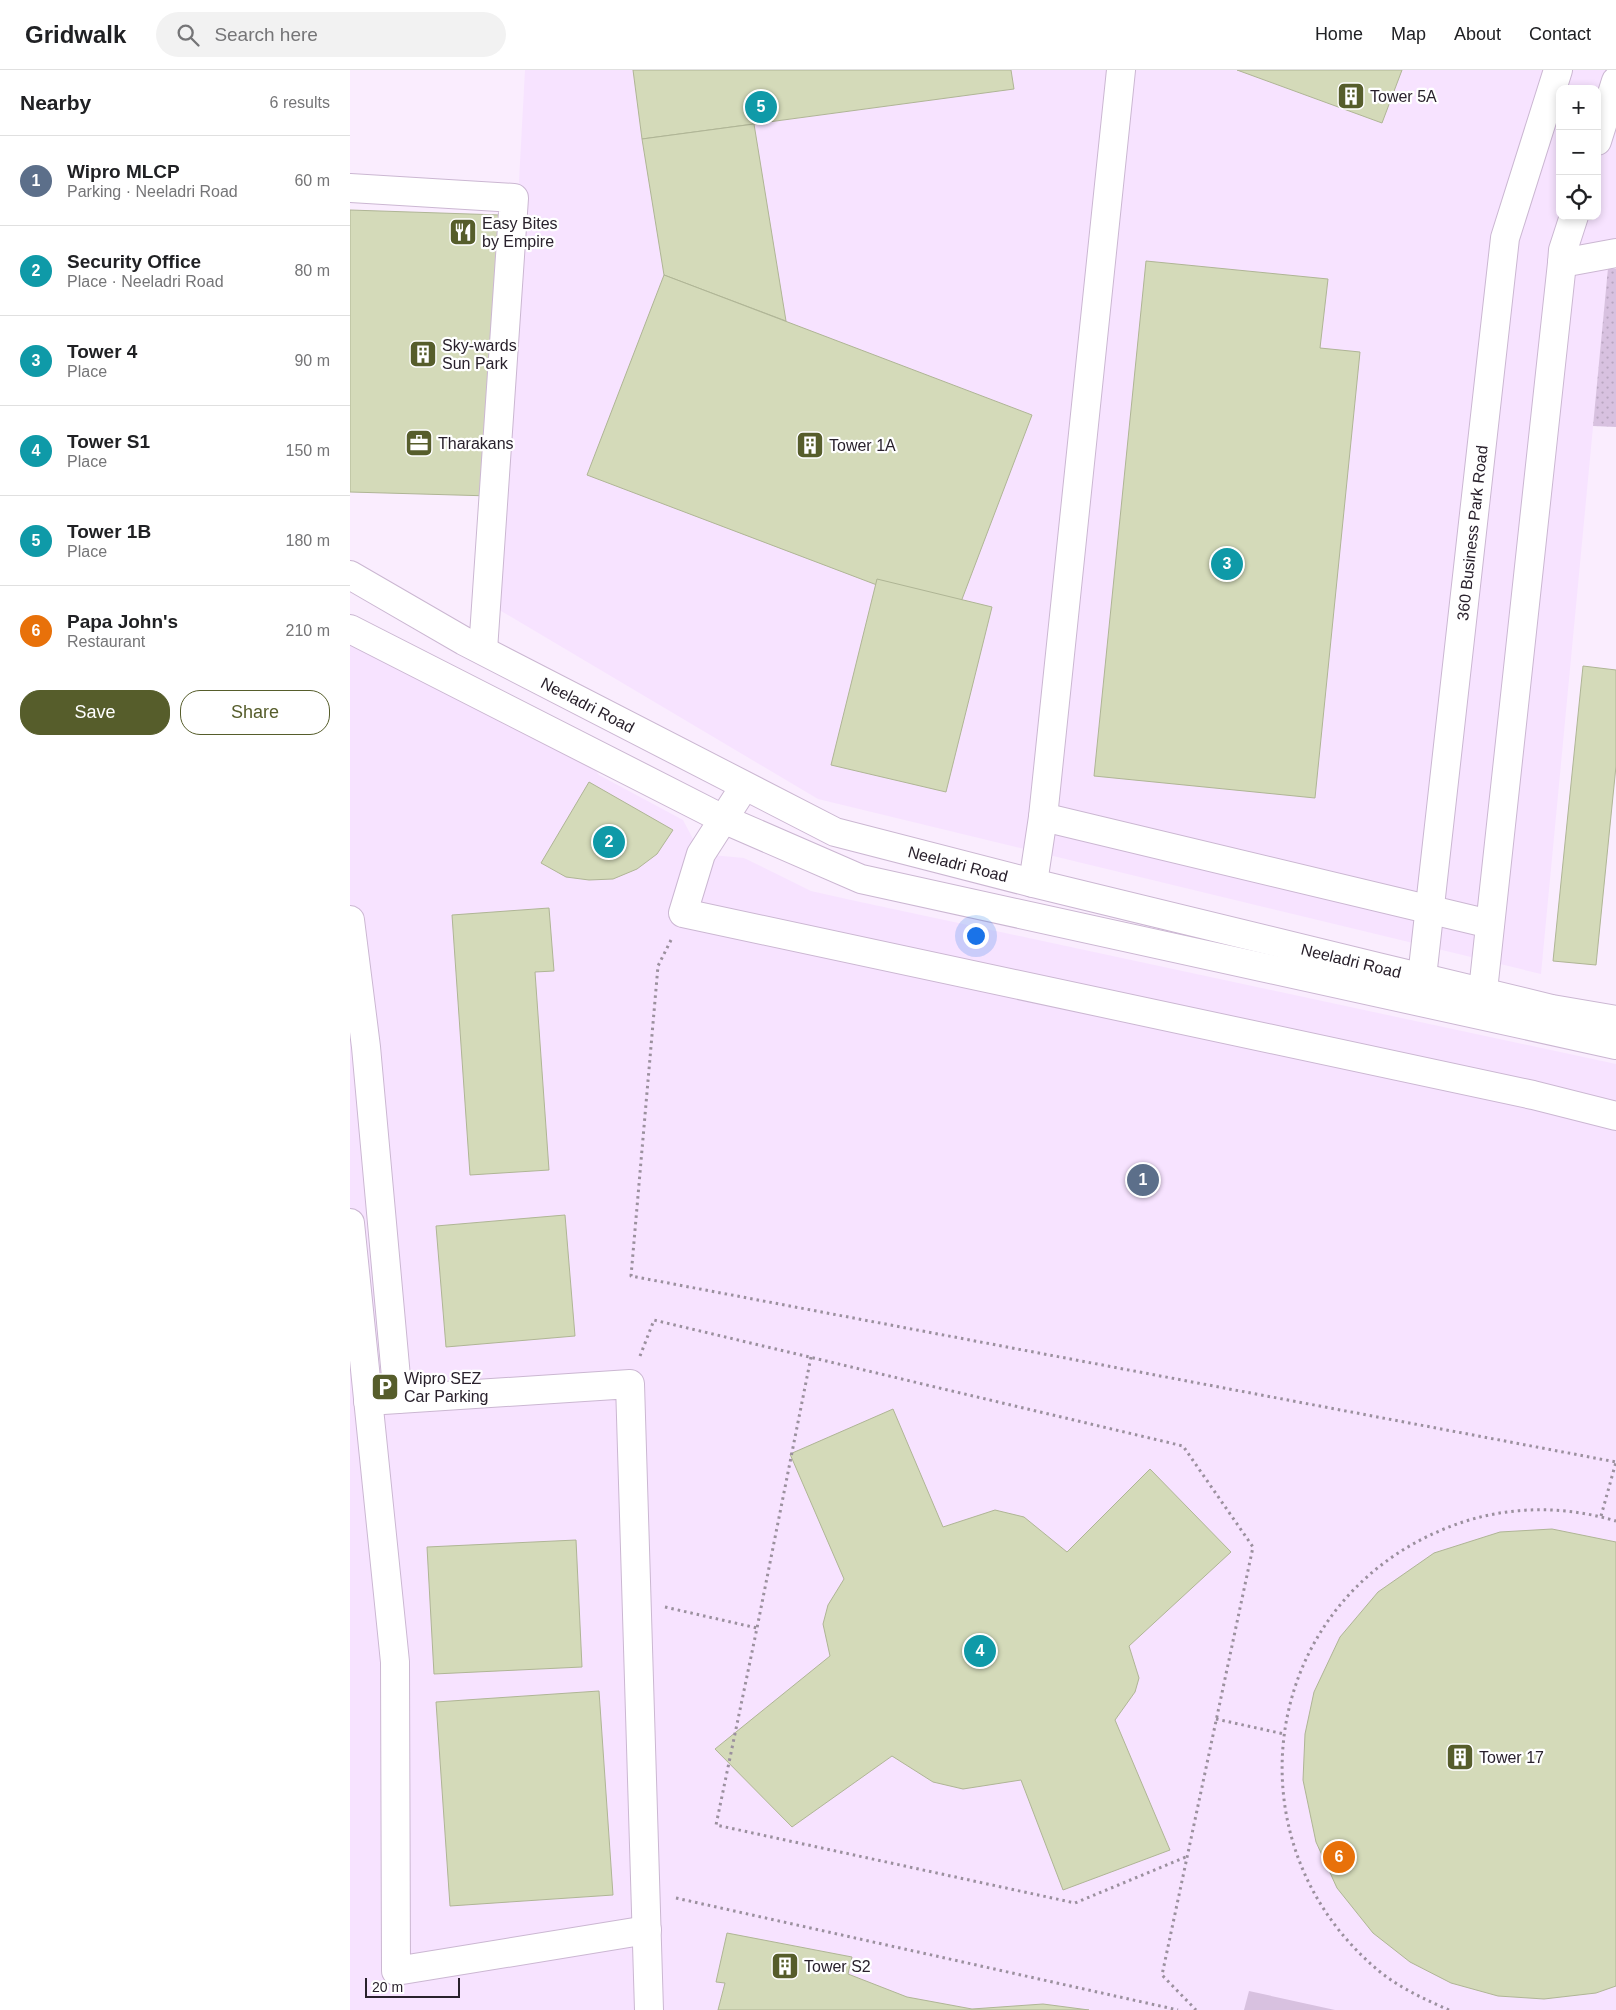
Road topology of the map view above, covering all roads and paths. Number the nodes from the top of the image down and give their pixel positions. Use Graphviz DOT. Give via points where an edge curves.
graph roads {
  1 [pos="1121,70"];
  2 [pos="1558,70"];
  3 [pos="1616,81"];
  4 [pos="1600,130"];
  5 [pos="350,188"];
  6 [pos="1573,220"];
  7 [pos="1616,253"];
  8 [pos="1562,262"];
  9 [pos="350,575"];
  10 [pos="437,626"];
  11 [pos="350,630"];
  12 [pos="483,650"];
  13 [pos="418,664"];
  14 [pos="744,787"];
  15 [pos="1043,817"];
  16 [pos="723,819"];
  17 [pos="1032,883"];
  18 [pos="1430,909"];
  19 [pos="683,913"];
  20 [pos="350,920"];
  21 [pos="1490,924"];
  22 [pos="1421,990"];
  23 [pos="1481,1004"];
  24 [pos="1616,1020"];
  25 [pos="1616,1045"];
  26 [pos="1616,1116"];
  27 [pos="350,1223"];
  28 [pos="811,1357"];
  29 [pos="630,1384"];
  30 [pos="398,1398"];
  31 [pos="368,1401"];
  32 [pos="1616,1461"];
  33 [pos="1601,1516"];
  34 [pos="1616,1521"];
  35 [pos="636,1601"];
  36 [pos="758,1628"];
  37 [pos="1216,1719"];
  38 [pos="1284,1734"];
  39 [pos="1188,1856"];
  40 [pos="645,1891"];
  41 [pos="647,1930"];
  42 [pos="1440,2008"];
  43 [pos="649,2010"];
  44 [pos="1178,2010"];
  45 [pos="1196,2010"];
  46 [pos="1448,2010"];
  1 -- 15 [label="main road"];
  2 -- 18 [label="main road, 360 Business Park Road" via="1505,238"];
  3 -- 4 [label="main road"];
  5 -- 12 [label="main road" via="514,198"];
  6 -- 8 [label="main road"];
  7 -- 8 [label="main road"];
  8 -- 21 [label="main road"];
  9 -- 10 [label="main road, Neeladri Road"];
  10 -- 12 [label="main road, Neeladri Road"];
  10 -- 13 [label="main road"];
  11 -- 13 [label="main road, Neeladri Road"];
  12 -- 14 [label="main road, Neeladri Road"];
  13 -- 16 [label="main road, Neeladri Road"];
  14 -- 16 [label="main road"];
  14 -- 17 [label="main road, Neeladri Road" via="835,832"];
  15 -- 17 [label="main road"];
  15 -- 18 [label="main road"];
  16 -- 19 [label="main road" via="701,854"];
  16 -- 22 [label="main road, Neeladri Road" via="861,879"];
  17 -- 22 [label="main road, Neeladri Road"];
  18 -- 21 [label="main road"];
  18 -- 22 [label="main road, 360 Business Park Road"];
  19 -- 26 [label="main road" via="1533,1095"];
  19 -- 32 [label="path" via="658,966 631,1276"];
  20 -- 30 [label="main road" via="366,1046"];
  21 -- 23 [label="main road"];
  22 -- 23 [label="main road, Neeladri Road"];
  23 -- 24 [label="main road, Neeladri Road" via="1552,1009"];
  23 -- 25 [label="main road, Neeladri Road"];
  27 -- 31 [label="main road"];
  28 -- 29 [label="path" via="654,1320"];
  28 -- 36 [label="path"];
  28 -- 37 [label="path" via="1183,1446 1253,1546"];
  29 -- 30 [label="main road"];
  29 -- 35 [label="main road"];
  30 -- 31 [label="main road"];
  31 -- 41 [label="main road" via="395,1662 396,1971"];
  32 -- 33 [label="path"];
  33 -- 34 [label="path"];
  33 -- 38 [label="path" via="1547,1509 1516,1510 1460,1522 1402,1550 1357,1586 1315,1640 1299,1675"];
  35 -- 36 [label="path"];
  35 -- 40 [label="main road"];
  36 -- 39 [label="path" via="716,1825 1075,1903"];
  37 -- 38 [label="path"];
  37 -- 39 [label="path"];
  38 -- 42 [label="path" via="1283,1799 1293,1845 1310,1886 1324,1910 1357,1951 1380,1972"];
  39 -- 45 [label="path" via="1162,1975"];
  40 -- 41 [label="main road"];
  40 -- 44 [label="path"];
  41 -- 43 [label="main road"];
  42 -- 46 [label="path"];
}
